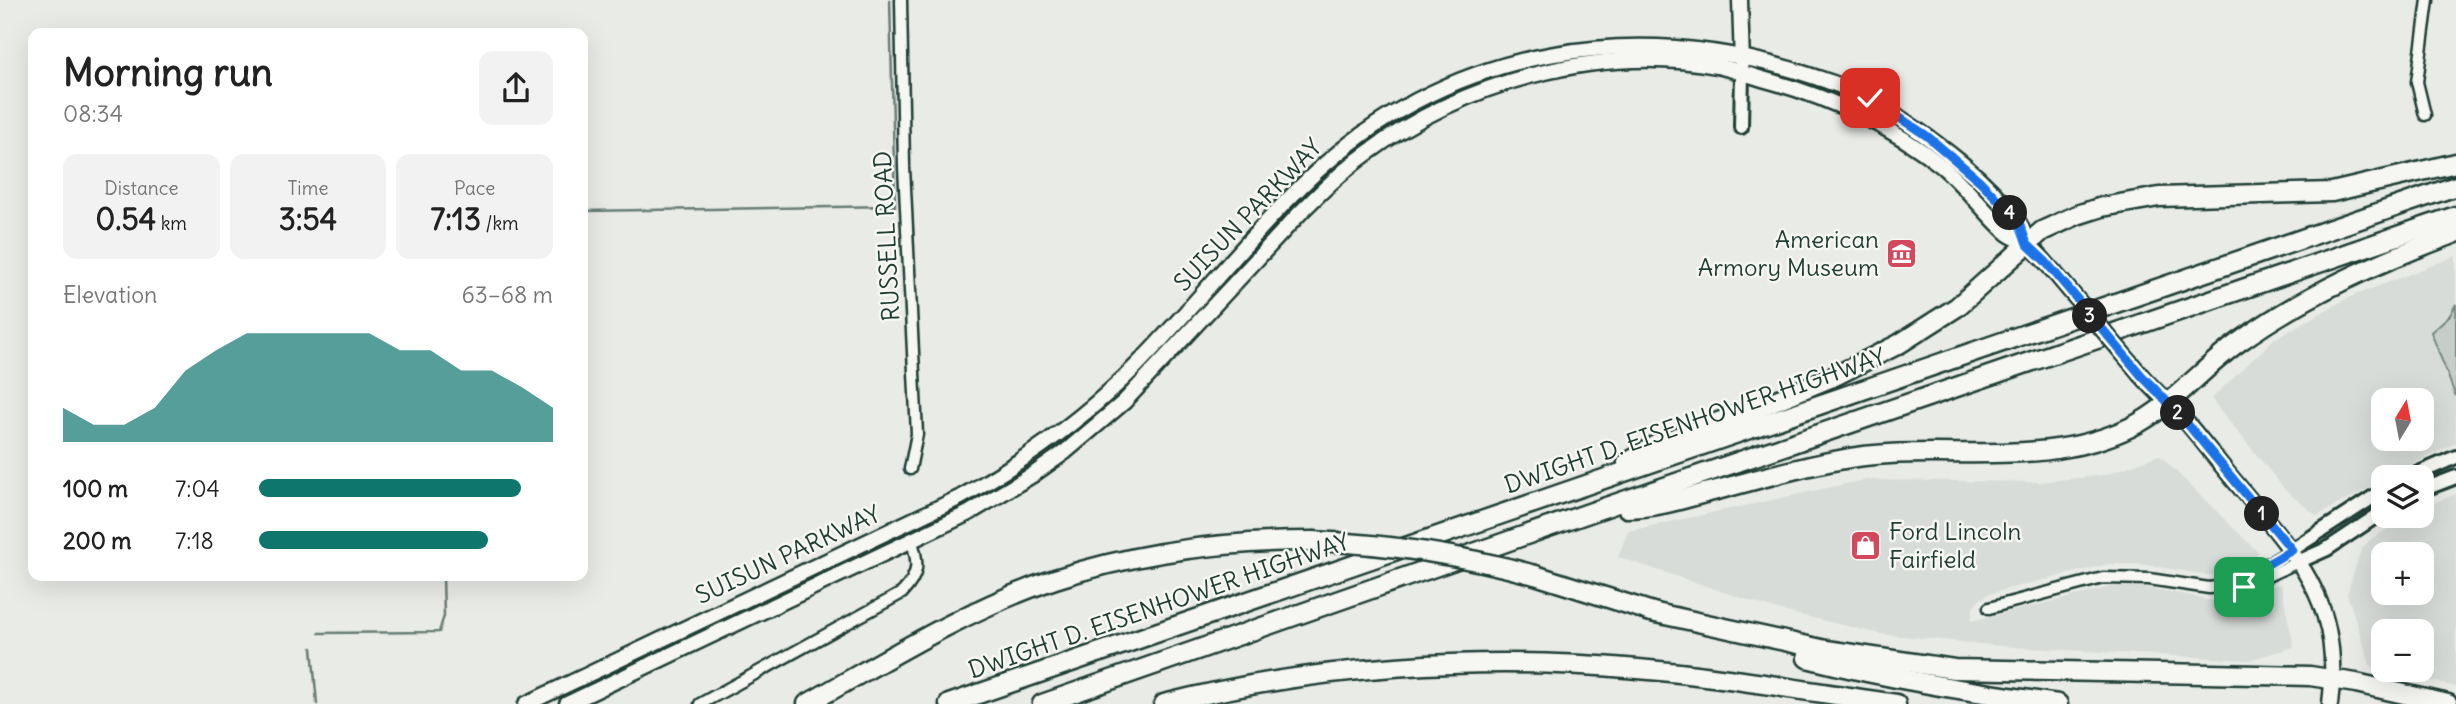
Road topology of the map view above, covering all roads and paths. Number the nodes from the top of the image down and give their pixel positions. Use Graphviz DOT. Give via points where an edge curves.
graph roads {
  1 [pos="901,0"];
  2 [pos="1740,0"];
  3 [pos="2428,0"];
  4 [pos="1741,55"];
  5 [pos="1742,72"];
  6 [pos="2425,115"];
  7 [pos="1741,127"];
  8 [pos="2456,163"];
  9 [pos="2456,186"];
  10 [pos="1989,201"];
  11 [pos="2456,216"];
  12 [pos="2456,233"];
  13 [pos="2027,244"];
  14 [pos="2167,402"];
  15 [pos="2456,457"];
  16 [pos="2434,466"];
  17 [pos="910,469"];
  18 [pos="2456,477"];
  19 [pos="1599,480"];
  20 [pos="2434,485"];
  21 [pos="2371,500"];
  22 [pos="1606,507"];
  23 [pos="2371,519"];
  24 [pos="912,541"];
  25 [pos="2296,556"];
  26 [pos="1989,608"];
  27 [pos="1647,611"];
  28 [pos="1640,669"];
  29 [pos="2333,679"];
  30 [pos="526,704"];
  31 [pos="567,704"];
  32 [pos="700,704"];
  33 [pos="807,704"];
  34 [pos="949,704"];
  35 [pos="1042,704"];
  36 [pos="1164,704"];
  37 [pos="1814,704"];
  38 [pos="1896,704"];
  39 [pos="2058,704"];
  40 [pos="2330,704"];
  41 [pos="2448,704"];
  1 -- 17 [label="street, RUSSELL ROAD" via="917,434"];
  2 -- 4 [label="main road"];
  3 -- 6 [label="street" via="2417,82"];
  4 -- 5 [label="main road"];
  4 -- 10 [label="main road, SUISUN PARKWAY" via="1870,98 1952,155"];
  4 -- 30 [label="main road, SUISUN PARKWAY" via="1647,46 1572,51 1486,72 1432,94 1356,139 1315,174 1139,364 1084,415 1025,459 961,498"];
  5 -- 7 [label="street"];
  5 -- 10 [label="main road, SUISUN PARKWAY" via="1819,97 1893,134"];
  5 -- 24 [label="main road, SUISUN PARKWAY" via="1674,61 1615,61 1553,69 1491,89 1413,124 1327,186 1151,376 1095,428 1002,495"];
  8 -- 13 [label="highway" via="2332,192 2130,201 2077,215 2042,231"];
  9 -- 19 [label="highway, DWIGHT D. EISENHOWER HIGHWAY"];
  10 -- 13 [label="main road, SUISUN PARKWAY" via="2007,233"];
  10 -- 13 [label="main road, SUISUN PARKWAY" via="2008,210 2019,222"];
  11 -- 22 [label="highway"];
  12 -- 14 [label="highway" via="2302,302 2240,341"];
  13 -- 14 [label="main road, SUISUN PARKWAY, bridge"];
  13 -- 19 [label="highway" via="1956,307 1899,344 1823,381 1656,444"];
  14 -- 22 [label="highway" via="2129,428 2061,449 1875,455 1665,504"];
  14 -- 25 [label="main road, SUISUN PARKWAY"];
  15 -- 16 [label="street"];
  18 -- 20 [label="street"];
  19 -- 34 [label="highway, DWIGHT D. EISENHOWER HIGHWAY"];
  21 -- 25 [label="street"];
  22 -- 35 [label="highway"];
  23 -- 25 [label="street" via="2327,548"];
  24 -- 31 [label="main road, SUISUN PARKWAY"];
  24 -- 32 [label="street" via="918,561 915,575 902,593"];
  25 -- 26 [label="street" via="2244,587 2103,579"];
  25 -- 29 [label="main road, SUISUN PARKWAY" via="2327,626"];
  27 -- 29 [label="highway" via="1826,650 1954,668"];
  27 -- 33 [label="highway, bridge" via="1535,575 1425,550 1313,541 1192,548 1139,557 1011,596 939,629"];
  27 -- 39 [label="highway" via="1833,664"];
  28 -- 36 [label="highway" via="1512,663 1381,668 1280,681"];
  28 -- 37 [label="highway"];
  28 -- 38 [label="highway"];
  29 -- 40 [label="main road, SUISUN PARKWAY"];
  29 -- 41 [label="highway"];
}
